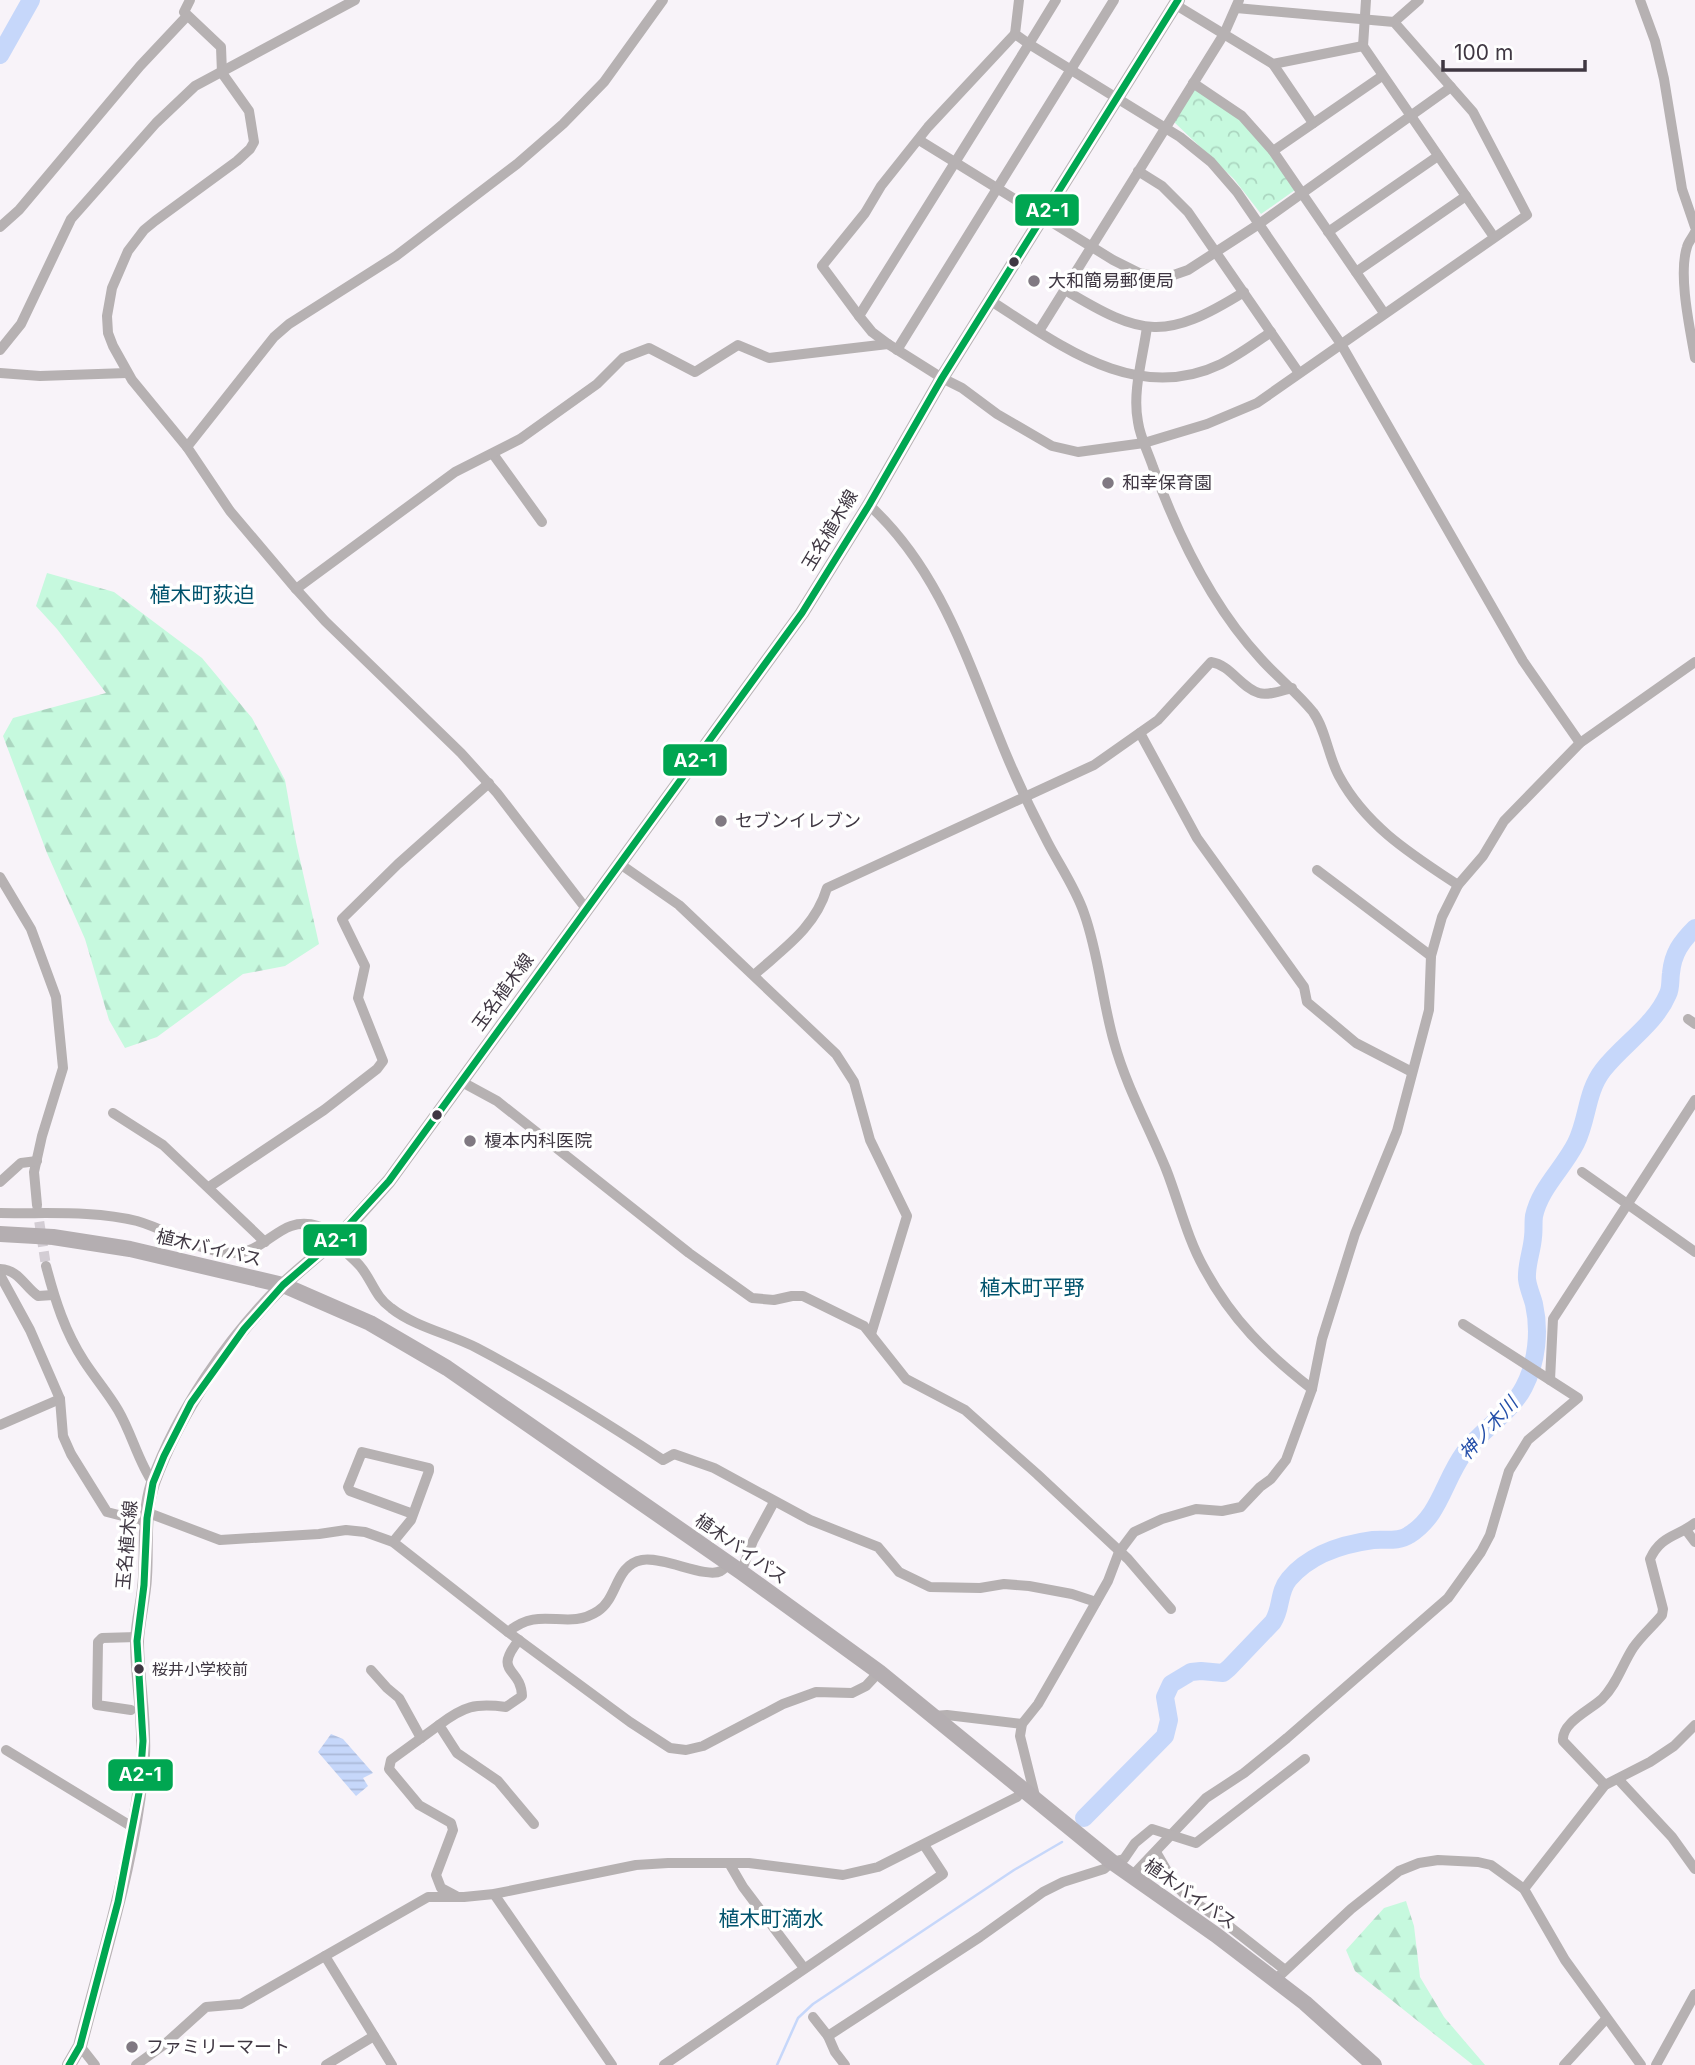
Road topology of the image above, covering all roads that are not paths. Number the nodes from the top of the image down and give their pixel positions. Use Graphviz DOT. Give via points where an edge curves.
graph roads {
  1 [pos="190,0"];
  2 [pos="355,0"];
  3 [pos="663,0"];
  4 [pos="1019,0"];
  5 [pos="1056,0"];
  6 [pos="1114,0"];
  7 [pos="1366,0"];
  8 [pos="1419,0"];
  9 [pos="1640,0"];
  10 [pos="1177,2"];
  11 [pos="1238,4"];
  12 [pos="187,16"];
  13 [pos="1365,18"];
  14 [pos="1394,22"];
  15 [pos="1015,34"];
  16 [pos="1224,34"];
  17 [pos="1029,44"];
  18 [pos="1363,46"];
  19 [pos="1273,64"];
  20 [pos="1070,70"];
  21 [pos="222,74"];
  22 [pos="1382,76"];
  23 [pos="1193,83"];
  24 [pos="1451,88"];
  25 [pos="1118,99"];
  26 [pos="1411,115"];
  27 [pos="1313,123"];
  28 [pos="1165,128"];
  29 [pos="919,140"];
  30 [pos="1273,151"];
  31 [pos="1438,156"];
  32 [pos="955,163"];
  33 [pos="1139,172"];
  34 [pos="996,188"];
  35 [pos="1302,194"];
  36 [pos="1466,196"];
  37 [pos="1044,218"];
  38 [pos="1259,224"];
  39 [pos="0,227"];
  40 [pos="1695,227"];
  41 [pos="1328,232"];
  42 [pos="1695,232"];
  43 [pos="1494,237"];
  44 [pos="1092,247"];
  45 [pos="1216,252"];
  46 [pos="1356,272"];
  47 [pos="1065,290"];
  48 [pos="1244,292"];
  49 [pos="991,301"];
  50 [pos="1384,313"];
  51 [pos="859,316"];
  52 [pos="1147,327"];
  53 [pos="1039,331"];
  54 [pos="1271,332"];
  55 [pos="1341,344"];
  56 [pos="892,347"];
  57 [pos="0,349"];
  58 [pos="1695,358"];
  59 [pos="0,373"];
  60 [pos="127,373"];
  61 [pos="1300,373"];
  62 [pos="1140,376"];
  63 [pos="942,378"];
  64 [pos="1144,443"];
  65 [pos="187,447"];
  66 [pos="493,454"];
  67 [pos="869,505"];
  68 [pos="542,522"];
  69 [pos="296,589"];
  70 [pos="1695,662"];
  71 [pos="1292,688"];
  72 [pos="1140,733"];
  73 [pos="1580,743"];
  74 [pos="489,783"];
  75 [pos="1025,797"];
  76 [pos="620,864"];
  77 [pos="1317,870"];
  78 [pos="0,877"];
  79 [pos="1458,885"];
  80 [pos="586,910"];
  81 [pos="1431,956"];
  82 [pos="754,975"];
  83 [pos="1412,1072"];
  84 [pos="461,1082"];
  85 [pos="1695,1100"];
  86 [pos="113,1113"];
  87 [pos="37,1161"];
  88 [pos="1582,1172"];
  89 [pos="0,1182"];
  90 [pos="209,1187"];
  91 [pos="1626,1204"];
  92 [pos="37,1205"];
  93 [pos="0,1213"];
  94 [pos="0,1234"];
  95 [pos="335,1239"];
  96 [pos="265,1242"];
  97 [pos="1695,1252"];
  98 [pos="46,1266"];
  99 [pos="0,1269"];
  100 [pos="0,1275"];
  101 [pos="283,1285"];
  102 [pos="53,1295"];
  103 [pos="1463,1324"];
  104 [pos="871,1334"];
  105 [pos="1550,1380"];
  106 [pos="1312,1389"];
  107 [pos="60,1399"];
  108 [pos="0,1425"];
  109 [pos="153,1483"];
  110 [pos="774,1502"];
  111 [pos="413,1514"];
  112 [pos="146,1517"];
  113 [pos="1695,1522"];
  114 [pos="1686,1530"];
  115 [pos="393,1542"];
  116 [pos="1695,1542"];
  117 [pos="1119,1552"];
  118 [pos="735,1568"];
  119 [pos="1096,1602"];
  120 [pos="1171,1609"];
  121 [pos="508,1632"];
  122 [pos="137,1637"];
  123 [pos="519,1640"];
  124 [pos="371,1670"];
  125 [pos="879,1672"];
  126 [pos="131,1710"];
  127 [pos="934,1716"];
  128 [pos="1023,1724"];
  129 [pos="439,1725"];
  130 [pos="1695,1725"];
  131 [pos="421,1738"];
  132 [pos="6,1750"];
  133 [pos="1305,1759"];
  134 [pos="1618,1779"];
  135 [pos="1605,1785"];
  136 [pos="1023,1789"];
  137 [pos="1037,1800"];
  138 [pos="534,1824"];
  139 [pos="134,1828"];
  140 [pos="1171,1835"];
  141 [pos="924,1845"];
  142 [pos="1156,1852"];
  143 [pos="1112,1862"];
  144 [pos="729,1863"];
  145 [pos="1695,1869"];
  146 [pos="1132,1876"];
  147 [pos="1524,1889"];
  148 [pos="494,1894"];
  149 [pos="458,1898"];
  150 [pos="325,1956"];
  151 [pos="804,1968"];
  152 [pos="1280,1975"];
  153 [pos="1695,1994"];
  154 [pos="813,2017"];
  155 [pos="1606,2019"];
  156 [pos="374,2036"];
  157 [pos="828,2036"];
  158 [pos="80,2046"];
  159 [pos="332,2064"];
  160 [pos="69,2065"];
  161 [pos="95,2065"];
  162 [pos="136,2065"];
  163 [pos="392,2065"];
  164 [pos="612,2065"];
  165 [pos="664,2065"];
  166 [pos="845,2065"];
  167 [pos="1374,2065"];
  168 [pos="1564,2065"];
  169 [pos="1640,2065"];
  170 [pos="1656,2065"];
  1 -- 12 [label="street" via="184,12"];
  2 -- 21 [label="street"];
  3 -- 65 [label="street" via="604,82 563,124 427,233 289,324"];
  4 -- 15 [label="street"];
  5 -- 17 [label="street"];
  6 -- 20 [label="street"];
  7 -- 13 [label="street"];
  8 -- 14 [label="street"];
  9 -- 40 [label="street" via="1655,41 1682,189"];
  10 -- 16 [label="street"];
  10 -- 25 [label="main road, 玉名植木線"];
  11 -- 13 [label="street"];
  11 -- 16 [label="street"];
  12 -- 21 [label="street" via="221,47"];
  12 -- 39 [label="street"];
  13 -- 14 [label="street"];
  13 -- 18 [label="street"];
  14 -- 24 [label="street"];
  15 -- 17 [label="street"];
  15 -- 29 [label="street"];
  16 -- 19 [label="street"];
  16 -- 23 [label="street"];
  17 -- 20 [label="street"];
  17 -- 32 [label="street"];
  18 -- 19 [label="street"];
  18 -- 22 [label="street"];
  19 -- 27 [label="street"];
  20 -- 25 [label="street"];
  20 -- 34 [label="street"];
  21 -- 57 [label="street" via="195,86 174,104 71,219 21,324"];
  21 -- 60 [label="street" via="249,111 254,142 237,161 144,230 128,251 112,288 107,316 111,340"];
  22 -- 26 [label="street"];
  22 -- 27 [label="street"];
  23 -- 28 [label="street"];
  23 -- 30 [label="street" via="1242,116"];
  24 -- 26 [label="street"];
  24 -- 43 [label="street" via="1473,113 1527,215"];
  25 -- 28 [label="street"];
  25 -- 37 [label="main road, 玉名植木線"];
  26 -- 31 [label="street"];
  26 -- 35 [label="street"];
  27 -- 30 [label="street"];
  28 -- 33 [label="street"];
  28 -- 38 [label="street" via="1211,162"];
  29 -- 32 [label="street"];
  29 -- 51 [label="street" via="822,265"];
  30 -- 35 [label="street"];
  31 -- 36 [label="street"];
  31 -- 41 [label="street"];
  32 -- 34 [label="street"];
  32 -- 51 [label="street"];
  33 -- 44 [label="street"];
  33 -- 45 [label="street" via="1162,186 1188,212"];
  34 -- 37 [label="street"];
  34 -- 56 [label="street"];
  35 -- 38 [label="street"];
  35 -- 41 [label="street"];
  36 -- 43 [label="street"];
  36 -- 46 [label="street"];
  37 -- 44 [label="street"];
  37 -- 49 [label="main road, 玉名植木線"];
  38 -- 45 [label="street"];
  38 -- 55 [label="street"];
  41 -- 46 [label="street"];
  42 -- 58 [label="street" via="1687,247 1684,282"];
  43 -- 50 [label="street"];
  44 -- 45 [label="street" via="1139,273 1165,278"];
  44 -- 47 [label="street"];
  45 -- 48 [label="street"];
  46 -- 50 [label="street"];
  47 -- 52 [label="street" via="1110,315"];
  47 -- 53 [label="street"];
  48 -- 52 [label="street" via="1186,323"];
  48 -- 54 [label="street"];
  49 -- 53 [label="street"];
  49 -- 63 [label="main road, 玉名植木線"];
  50 -- 55 [label="street"];
  51 -- 56 [label="street"];
  52 -- 62 [label="street"];
  53 -- 62 [label="street" via="1097,365"];
  54 -- 61 [label="street"];
  54 -- 62 [label="street" via="1203,370 1183,376"];
  55 -- 61 [label="street"];
  55 -- 73 [label="street" via="1523,661"];
  56 -- 63 [label="street"];
  56 -- 66 [label="street" via="768,358 738,345 695,372 649,348 623,358 597,384"];
  59 -- 60 [label="street"];
  60 -- 65 [label="street"];
  61 -- 64 [label="street" via="1257,403"];
  62 -- 64 [label="street" via="1136,401"];
  63 -- 64 [label="street" via="1052,446 1078,452"];
  63 -- 67 [label="main road, 玉名植木線"];
  64 -- 71 [label="street" via="1186,549 1216,600 1261,660"];
  65 -- 69 [label="street" via="230,512"];
  66 -- 68 [label="street"];
  66 -- 69 [label="street" via="455,472"];
  67 -- 75 [label="street" via="911,551 940,600"];
  67 -- 76 [label="main road, 玉名植木線" via="802,613"];
  69 -- 74 [label="street"];
  70 -- 73 [label="street"];
  71 -- 72 [label="street" via="1260,694 1220,663 1211,662"];
  71 -- 79 [label="street" via="1315,716 1330,759 1354,801 1396,844"];
  72 -- 75 [label="street" via="1094,765"];
  72 -- 83 [label="street" via="1197,838 1304,987 1307,1002 1356,1043"];
  73 -- 79 [label="street" via="1504,821"];
  74 -- 80 [label="street"];
  74 -- 90 [label="street" via="342,919 365,966 358,998 383,1061 324,1110"];
  75 -- 82 [label="street" via="828,888 812,922"];
  75 -- 106 [label="street" via="1083,910 1121,1063 1203,1266 1241,1326"];
  76 -- 80 [label="main road, 玉名植木線"];
  76 -- 82 [label="street" via="679,905"];
  77 -- 81 [label="street"];
  78 -- 87 [label="street" via="31,929 56,997 63,1068"];
  79 -- 81 [label="street" via="1442,917"];
  80 -- 84 [label="main road, 玉名植木線"];
  81 -- 83 [label="street" via="1429,1010"];
  82 -- 104 [label="street" via="836,1054 854,1082 870,1140 907,1216"];
  83 -- 106 [label="street" via="1397,1132 1351,1247 1322,1339"];
  84 -- 95 [label="main road, 玉名植木線" via="389,1181"];
  84 -- 104 [label="street" via="497,1101 752,1298 803,1296 864,1326"];
  85 -- 91 [label="street"];
  86 -- 90 [label="street" via="163,1145"];
  87 -- 89 [label="street" via="21,1163"];
  87 -- 92 [label="street"];
  88 -- 91 [label="street"];
  90 -- 96 [label="street"];
  91 -- 97 [label="street"];
  91 -- 105 [label="street" via="1553,1319"];
  93 -- 96 [label="street" via="112,1216 232,1253 250,1252"];
  94 -- 101 [label="highway, 植木バイパス" via="130,1249"];
  95 -- 96 [label="street" via="323,1227 309,1223 291,1225"];
  95 -- 101 [label="main road, 玉名植木線"];
  95 -- 110 [label="street" via="391,1309 530,1376 663,1460 674,1454 714,1468"];
  98 -- 102 [label="street"];
  99 -- 102 [label="street" via="16,1274 38,1296"];
  100 -- 107 [label="street"];
  101 -- 109 [label="main road, 玉名植木線" via="218,1360"];
  101 -- 118 [label="highway, 植木バイパス" via="370,1323 447,1368"];
  102 -- 109 [label="street" via="83,1360 118,1410"];
  103 -- 105 [label="street"];
  104 -- 117 [label="street" via="906,1379 965,1410"];
  105 -- 140 [label="street" via="1578,1398 1528,1440 1509,1471 1486,1544 1448,1598 1287,1738 1206,1798"];
  106 -- 117 [label="street" via="1286,1460 1241,1507 1196,1509 1162,1519 1134,1532"];
  107 -- 108 [label="street"];
  107 -- 112 [label="street" via="71,1454 107,1512"];
  109 -- 112 [label="main road, 玉名植木線"];
  110 -- 118 [label="street"];
  110 -- 119 [label="street" via="878,1547 899,1572 930,1587 1029,1586"];
  111 -- 111 [label="street" via="429,1468 362,1452 350,1491"];
  111 -- 115 [label="street"];
  112 -- 115 [label="street" via="220,1540 345,1530"];
  112 -- 122 [label="main road, 玉名植木線" via="145,1580"];
  113 -- 114 [label="street"];
  114 -- 116 [label="street"];
  114 -- 135 [label="street" via="1660,1543 1650,1559 1662,1615 1633,1648 1603,1698 1562,1734 1563,1741"];
  115 -- 121 [label="street"];
  117 -- 119 [label="street"];
  117 -- 120 [label="street"];
  118 -- 121 [label="street" via="711,1573 642,1560 622,1573 602,1609 592,1615 582,1620 531,1618"];
  118 -- 125 [label="highway, 植木バイパス"];
  119 -- 128 [label="street"];
  121 -- 123 [label="street"];
  122 -- 126 [label="street" via="98,1642 96,1705"];
  122 -- 139 [label="main road, 玉名植木線" via="145,1722"];
  123 -- 125 [label="street" via="630,1722 670,1748 686,1750 817,1692 852,1693"];
  123 -- 129 [label="street" via="508,1654 507,1665 522,1686 522,1696 506,1707 465,1707"];
  124 -- 131 [label="street" via="399,1698"];
  125 -- 127 [label="highway, 植木バイパス"];
  127 -- 128 [label="street"];
  127 -- 136 [label="highway, 植木バイパス"];
  128 -- 137 [label="street" via="1020,1736"];
  129 -- 131 [label="street"];
  129 -- 138 [label="street" via="457,1753 498,1780"];
  130 -- 134 [label="street" via="1674,1746"];
  131 -- 149 [label="street" via="391,1760 389,1769 419,1805 451,1823 453,1830 436,1875 441,1888"];
  132 -- 139 [label="street"];
  133 -- 140 [label="street" via="1196,1843"];
  134 -- 135 [label="street"];
  134 -- 145 [label="street"];
  135 -- 147 [label="street"];
  136 -- 137 [label="highway, 植木バイパス"];
  136 -- 141 [label="street" via="1017,1797"];
  137 -- 143 [label="highway, 植木バイパス"];
  139 -- 158 [label="main road, 玉名植木線"];
  140 -- 142 [label="street"];
  140 -- 143 [label="street" via="1152,1829 1124,1859"];
  141 -- 144 [label="street" via="878,1867 843,1875"];
  141 -- 151 [label="street" via="943,1874"];
  142 -- 146 [label="street"];
  142 -- 152 [label="street" via="1186,1896 1225,1923"];
  143 -- 146 [label="highway, 植木バイパス"];
  143 -- 157 [label="street" via="1104,1870 1043,1892"];
  144 -- 148 [label="street" via="636,1865"];
  144 -- 151 [label="street"];
  146 -- 152 [label="highway, 植木バイパス"];
  147 -- 152 [label="street" via="1491,1865 1478,1862 1438,1860 1399,1871"];
  147 -- 155 [label="street"];
  148 -- 149 [label="street"];
  148 -- 164 [label="street"];
  149 -- 150 [label="street" via="428,1897"];
  150 -- 156 [label="street"];
  150 -- 162 [label="street" via="241,2004 206,2007"];
  151 -- 165 [label="street"];
  152 -- 167 [label="highway, 植木バイパス"];
  153 -- 170 [label="street"];
  154 -- 157 [label="street"];
  155 -- 168 [label="street"];
  155 -- 169 [label="street"];
  156 -- 159 [label="street"];
  156 -- 163 [label="street"];
  157 -- 166 [label="street"];
  158 -- 160 [label="main road, 玉名植木線"];
  158 -- 161 [label="street"];
}
